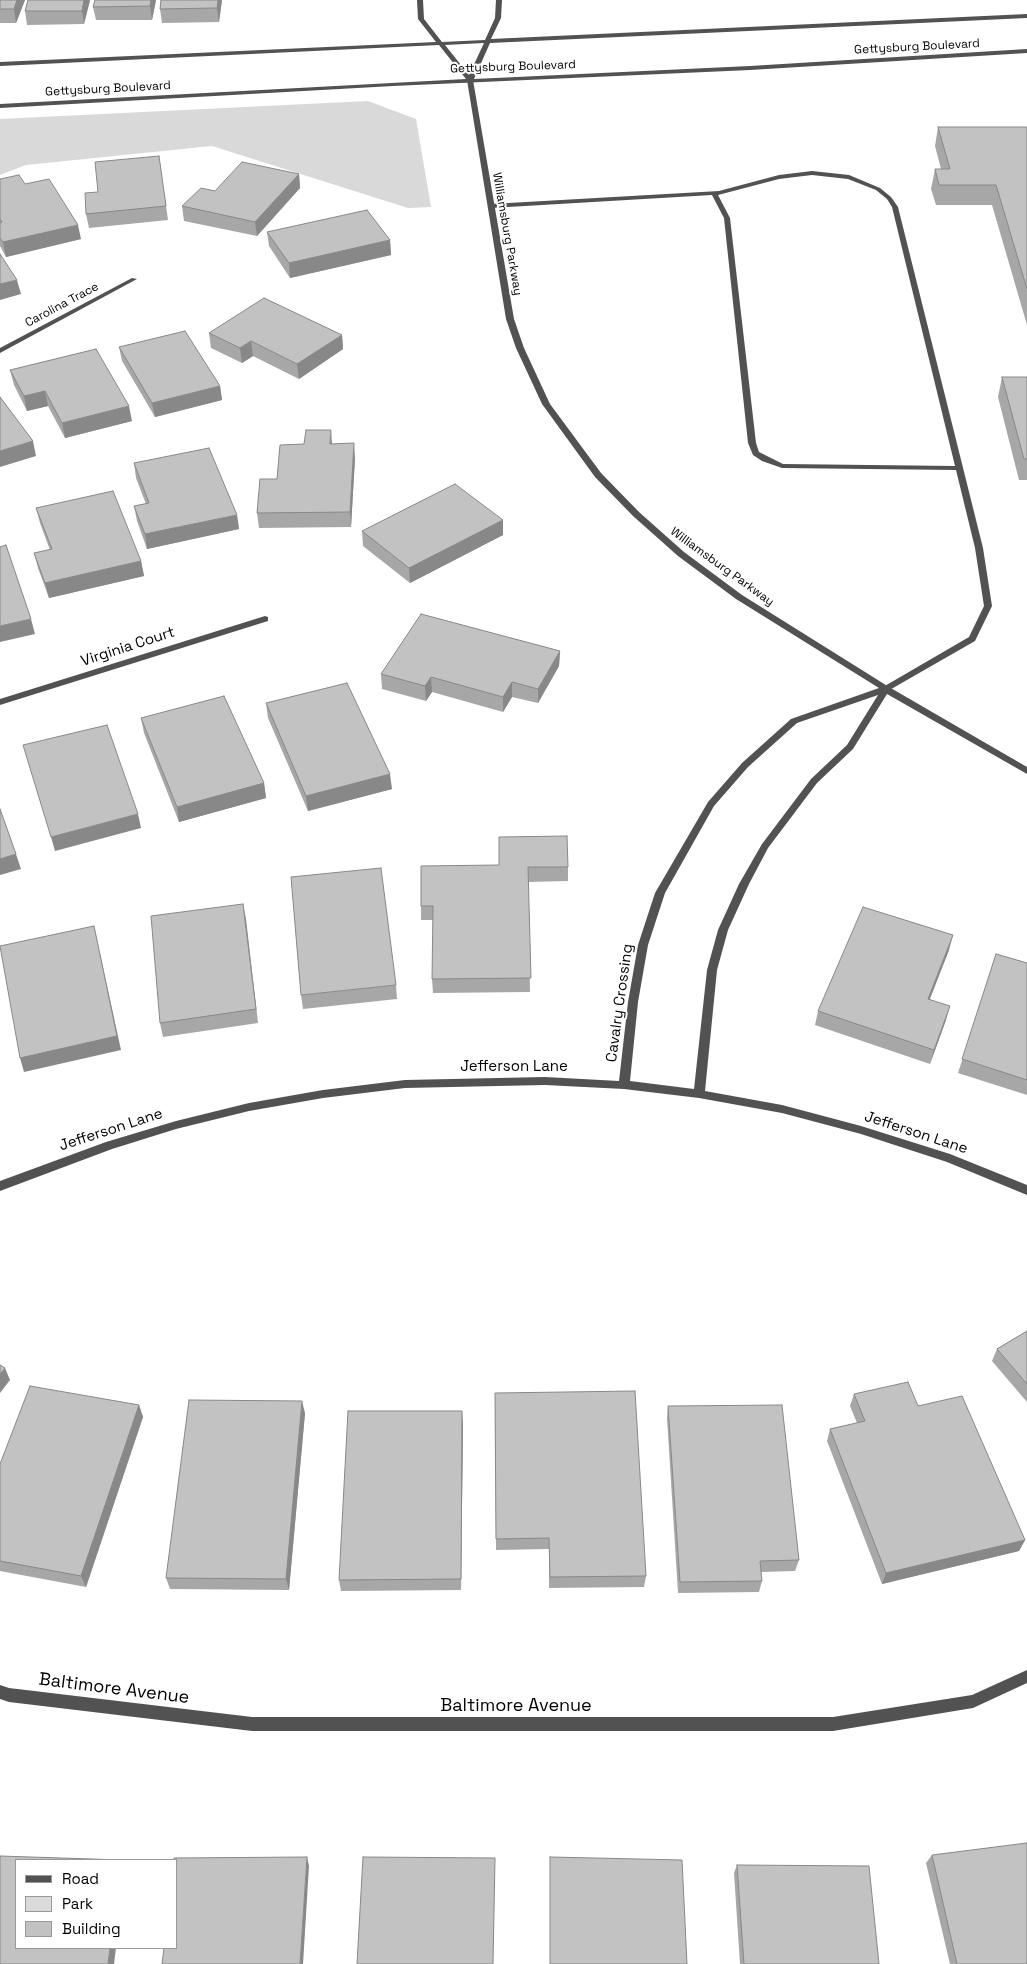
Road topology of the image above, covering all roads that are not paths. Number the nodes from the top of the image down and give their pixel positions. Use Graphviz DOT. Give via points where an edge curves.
graph roads {
  1 [pos="420,0"];
  2 [pos="499,0"];
  3 [pos="1027,16"];
  4 [pos="487,41"];
  5 [pos="441,44"];
  6 [pos="1027,52"];
  7 [pos="0,64"];
  8 [pos="470,80"];
  9 [pos="0,106"];
  10 [pos="714,194"];
  11 [pos="490,206"];
  12 [pos="134,279"];
  13 [pos="0,351"];
  14 [pos="959,468"];
  15 [pos="265,619"];
  16 [pos="886,689"];
  17 [pos="0,702"];
  18 [pos="1027,771"];
  19 [pos="624,1085"];
  20 [pos="699,1094"];
  21 [pos="0,1186"];
  22 [pos="1027,1190"];
  23 [pos="1027,1676"];
  24 [pos="0,1692"];
  1 -- 5 [label="street, Williamsburg Parkway" via="421,19"];
  2 -- 4 [label="street" via="498,18"];
  3 -- 4 [label="street, Gettysburg Boulevard"];
  4 -- 5 [label="street, Gettysburg Boulevard"];
  4 -- 8 [label="street"];
  5 -- 7 [label="street, Gettysburg Boulevard"];
  5 -- 8 [label="street, Williamsburg Parkway"];
  6 -- 8 [label="street, Gettysburg Boulevard"];
  8 -- 9 [label="street, Gettysburg Boulevard"];
  8 -- 11 [label="street, Williamsburg Parkway"];
  10 -- 11 [label="street, Cavalry Crossing"];
  10 -- 14 [label="street, Cavalry Crossing" via="812,172 849,176 878,189 889,198 895,207"];
  10 -- 14 [label="street" via="727,218 752,443 756,452 782,466"];
  11 -- 16 [label="street, Williamsburg Parkway" via="510,319 520,348 546,404 598,475 681,554 740,597"];
  12 -- 13 [label="street, Carolina Trace"];
  14 -- 16 [label="street, Cavalry Crossing" via="979,548 988,606 972,639"];
  15 -- 17 [label="street, Virginia Court"];
  16 -- 18 [label="street, Williamsburg Parkway"];
  16 -- 19 [label="street, Cavalry Crossing" via="794,721 745,765 711,804 660,893 642,945"];
  16 -- 20 [label="street" via="850,747 814,781 765,846 733,907 712,970"];
  19 -- 20 [label="street, Jefferson Lane"];
  19 -- 21 [label="street, Jefferson Lane" via="475,1081 405,1084 323,1094 176,1124 56,1163"];
  20 -- 22 [label="street, Jefferson Lane" via="782,1109 861,1130 950,1158"];
  23 -- 24 [label="street, Baltimore Avenue" via="973,1700 834,1724 252,1724"];
}
